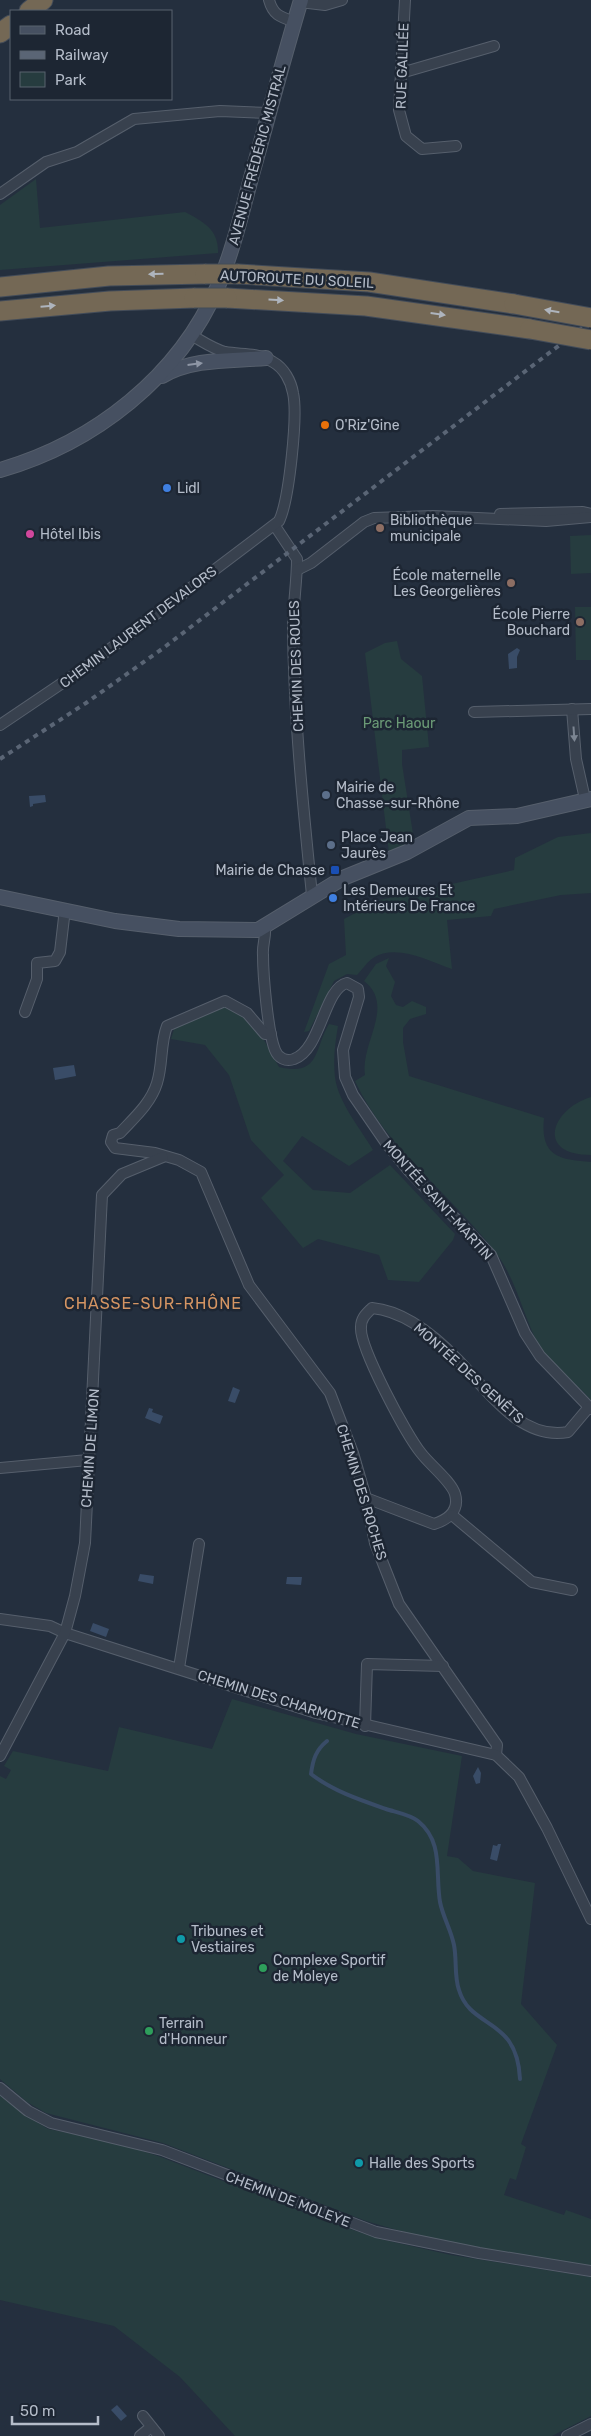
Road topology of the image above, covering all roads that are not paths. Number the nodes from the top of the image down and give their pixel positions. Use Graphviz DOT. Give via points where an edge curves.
graph roads {
  1 [pos="43,0"];
  2 [pos="269,0"];
  3 [pos="342,0"];
  4 [pos="405,0"];
  5 [pos="301,1"];
  6 [pos="29,10"];
  7 [pos="295,22"];
  8 [pos="10,25"];
  9 [pos="0,33"];
  10 [pos="494,46"];
  11 [pos="401,73"];
  12 [pos="269,113"];
  13 [pos="456,146"];
  14 [pos="0,194"];
  15 [pos="0,287"];
  16 [pos="0,311"];
  17 [pos="591,318"];
  18 [pos="191,335"];
  19 [pos="591,340"];
  20 [pos="266,358"];
  21 [pos="151,383"];
  22 [pos="0,470"];
  23 [pos="591,515"];
  24 [pos="275,526"];
  25 [pos="297,570"];
  26 [pos="572,709"];
  27 [pos="591,709"];
  28 [pos="474,712"];
  29 [pos="0,725"];
  30 [pos="588,799"];
  31 [pos="312,896"];
  32 [pos="0,897"];
  33 [pos="65,909"];
  34 [pos="265,928"];
  35 [pos="25,1012"];
  36 [pos="271,1034"];
  37 [pos="163,1156"];
  38 [pos="590,1408"];
  39 [pos="88,1460"];
  40 [pos="0,1468"];
  41 [pos="366,1498"];
  42 [pos="452,1515"];
  43 [pos="199,1544"];
  44 [pos="572,1590"];
  45 [pos="0,1619"];
  46 [pos="65,1633"];
  47 [pos="443,1666"];
  48 [pos="179,1668"];
  49 [pos="365,1726"];
  50 [pos="493,1751"];
  51 [pos="0,1756"];
  52 [pos="591,1919"];
  53 [pos="0,2088"];
  54 [pos="591,2271"];
  55 [pos="143,2416"];
  56 [pos="591,2424"];
  57 [pos="151,2427"];
  58 [pos="140,2436"];
  59 [pos="159,2436"];
  60 [pos="567,2436"];
  1 -- 6 [label="highway"];
  2 -- 7 [label="street" via="272,12"];
  3 -- 5 [label="street" via="325,5"];
  4 -- 11 [label="street, RUE GALILÉE"];
  5 -- 7 [label="main road, AVENUE FRÉDÉRIC MISTRAL"];
  7 -- 12 [label="main road, AVENUE FRÉDÉRIC MISTRAL"];
  8 -- 9 [label="highway"];
  10 -- 11 [label="street"];
  11 -- 13 [label="street, RUE GALILÉE" via="399,110 406,136 422,149"];
  12 -- 14 [label="street" via="220,111 134,119 77,152 46,162"];
  12 -- 18 [label="main road, AVENUE FRÉDÉRIC MISTRAL" via="228,260 211,302"];
  17 -- 15 [label="highway, AUTOROUTE DU SOLEIL, one-way, bridge" via="369,282 238,274 109,276"];
  16 -- 19 [label="highway, AUTOROUTE DU SOLEIL, one-way, bridge" via="110,300 227,298 307,301 399,309"];
  18 -- 20 [label="street" via="215,349"];
  18 -- 21 [label="main road, AVENUE FRÉDÉRIC MISTRAL"];
  21 -- 20 [label="main road, one-way" via="184,365"];
  20 -- 24 [label="street" via="286,374 294,400 286,501"];
  21 -- 22 [label="main road, AVENUE FRÉDÉRIC MISTRAL" via="120,410 76,438 28,462"];
  23 -- 25 [label="street" via="546,521 433,516 374,518"];
  24 -- 25 [label="street, CHEMIN DES ROUES" via="297,559"];
  24 -- 29 [label="street, CHEMIN LAURENT DEVALORS" via="86,667"];
  25 -- 31 [label="street, CHEMIN DES ROUES" via="293,596 294,646"];
  26 -- 27 [label="street"];
  26 -- 28 [label="street"];
  26 -- 30 [label="street, one-way" via="576,759"];
  30 -- 31 [label="main road" via="517,816 469,818 413,849 343,878"];
  31 -- 34 [label="main road"];
  32 -- 33 [label="main road"];
  33 -- 34 [label="main road" via="115,921 179,929"];
  33 -- 35 [label="street" via="60,952 55,961 37,963 37,979"];
  34 -- 36 [label="street, MONTÉE SAINT-MARTIN" via="262,954"];
  36 -- 37 [label="street, CHEMIN DES ROCHES" via="265,1034 247,1013 225,1001 167,1026 158,1082 152,1096 120,1133 113,1135 111,1142 115,1148"];
  36 -- 38 [label="street, MONTÉE SAINT-MARTIN" via="280,1057 294,1059 308,1048 338,988 347,983 358,989 359,997 343,1050 345,1077 352,1095 408,1170 491,1255 525,1333 540,1356"];
  37 -- 39 [label="street, CHEMIN DE LIMON" via="122,1174 102,1195"];
  37 -- 41 [label="street, CHEMIN DES ROCHES" via="179,1160 201,1172 248,1285 330,1393"];
  38 -- 42 [label="street, MONTÉE DES GENÊTS" via="568,1432 557,1434 520,1422 486,1392 458,1360 414,1323 386,1309 372,1308 362,1317 360,1328 364,1345 394,1410 420,1452 455,1494 456,1505"];
  39 -- 40 [label="street"];
  39 -- 46 [label="street, CHEMIN DE LIMON" via="85,1543"];
  41 -- 42 [label="street" via="434,1524"];
  41 -- 47 [label="street, CHEMIN DES ROCHES" via="375,1543 399,1604"];
  42 -- 44 [label="street" via="532,1582"];
  43 -- 48 [label="street"];
  45 -- 46 [label="street, CHEMIN DES CHARMOTTE" via="50,1626"];
  46 -- 48 [label="street, CHEMIN DES CHARMOTTE"];
  46 -- 51 [label="street, CHEMIN DE LIMON"];
  47 -- 49 [label="street" via="367,1664"];
  47 -- 50 [label="street, CHEMIN DES ROCHES" via="483,1727"];
  48 -- 49 [label="street, CHEMIN DES CHARMOTTE" via="316,1714"];
  49 -- 50 [label="street, CHEMIN DES CHARMOTTE"];
  50 -- 52 [label="street" via="519,1777 548,1828"];
  53 -- 54 [label="street, CHEMIN DE MOLEYE" via="28,2111 51,2123 162,2150 376,2232"];
  55 -- 57 [label="street"];
  56 -- 60 [label="street"];
  57 -- 58 [label="street"];
  57 -- 59 [label="street"];
}
